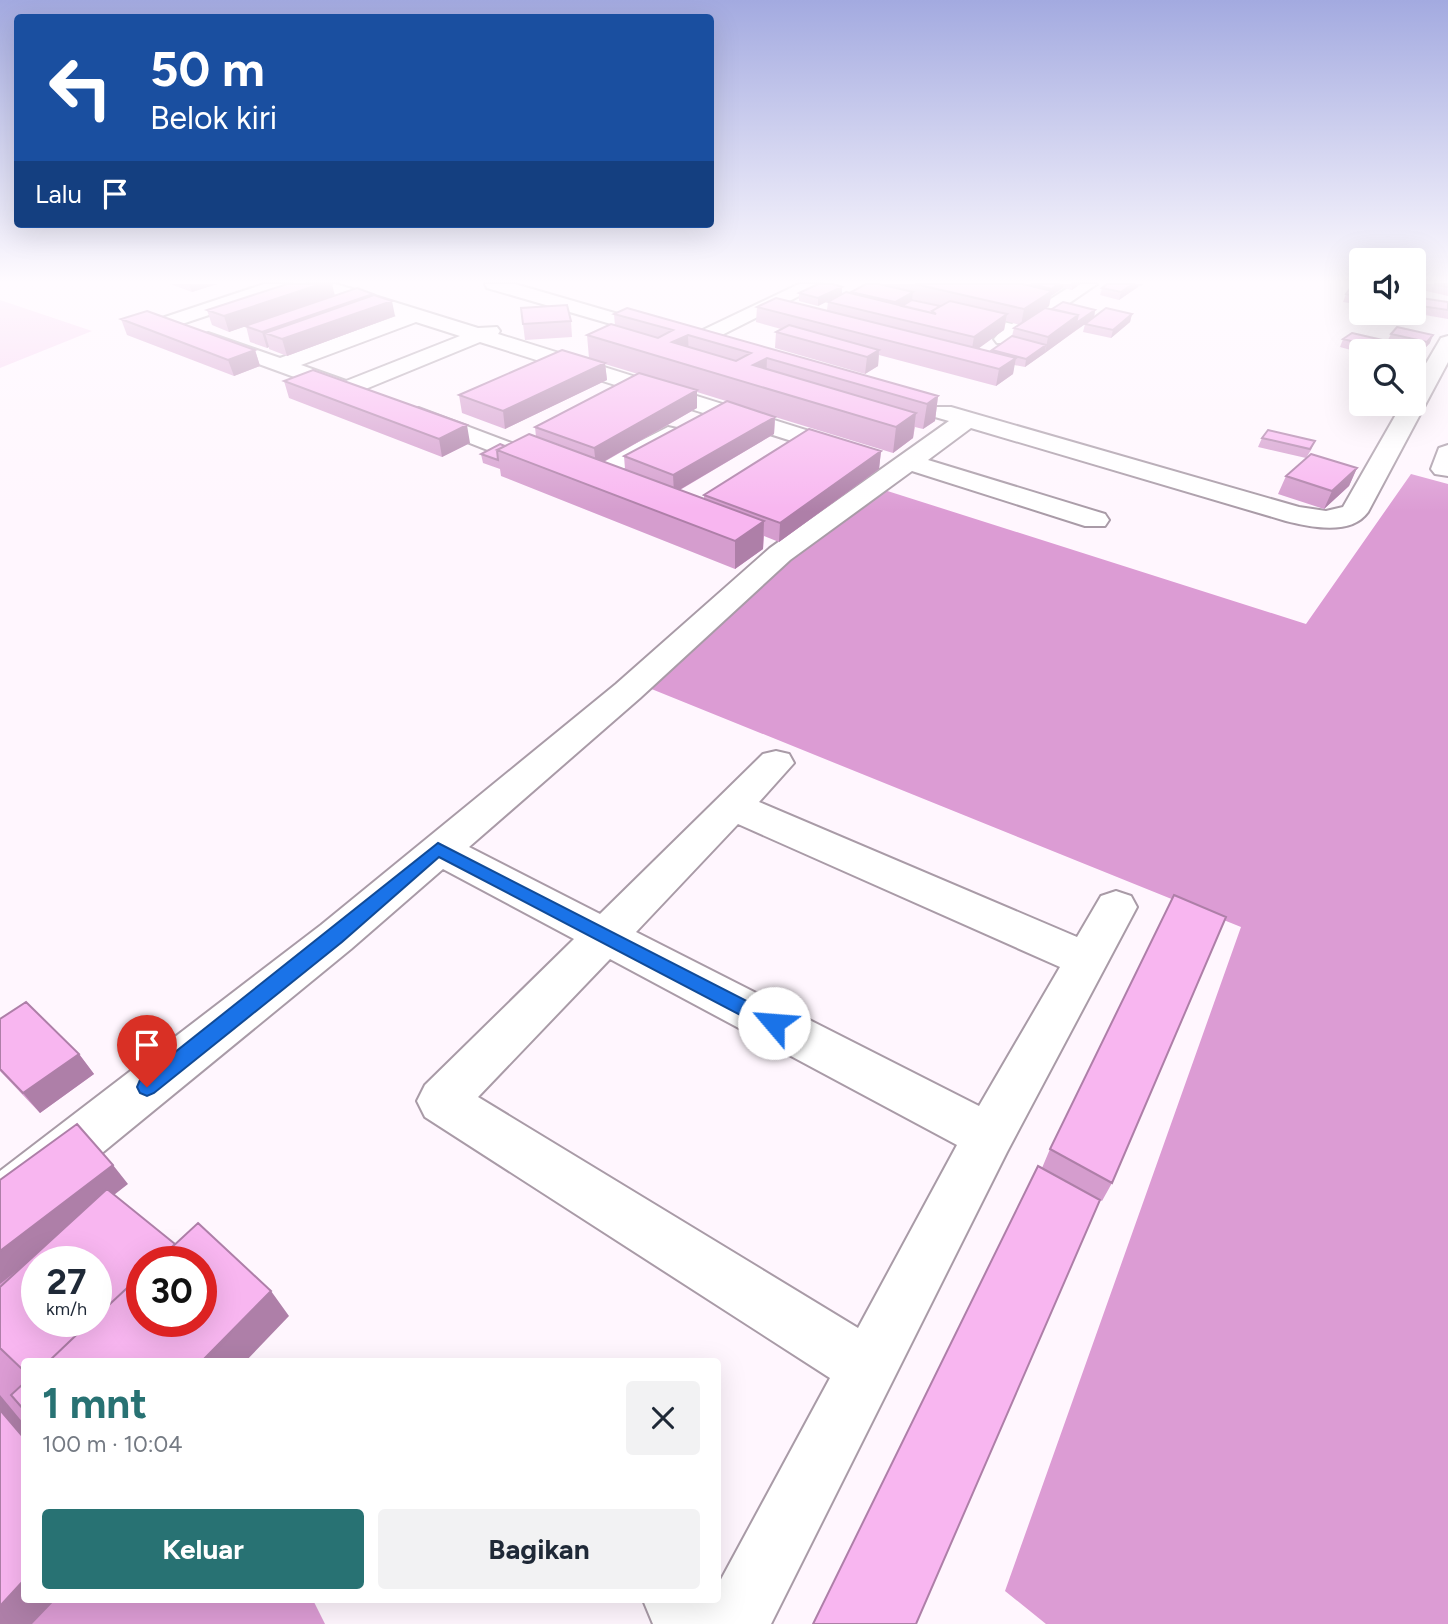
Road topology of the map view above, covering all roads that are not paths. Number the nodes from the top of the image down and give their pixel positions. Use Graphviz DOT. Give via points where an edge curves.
graph roads {
  1 [pos="267,360"];
  2 [pos="295,360"];
  3 [pos="418,360"];
  4 [pos="548,360"];
  5 [pos="563,360"];
  6 [pos="1440,360"];
  7 [pos="281,365"];
  8 [pos="518,373"];
  9 [pos="629,381"];
  10 [pos="346,389"];
  11 [pos="1426,391"];
  12 [pos="593,399"];
  13 [pos="916,404"];
  14 [pos="445,405"];
  15 [pos="713,409"];
  16 [pos="421,415"];
  17 [pos="1413,416"];
  18 [pos="968,419"];
  19 [pos="522,435"];
  20 [pos="803,437"];
  21 [pos="498,447"];
  22 [pos="781,451"];
  23 [pos="902,464"];
  24 [pos="586,479"];
  25 [pos="609,488"];
  26 [pos="1095,520"];
  27 [pos="776,763"];
  28 [pos="733,806"];
  29 [pos="438,849"];
  30 [pos="1116,906"];
  31 [pos="606,936"];
  32 [pos="1087,960"];
  33 [pos="989,1136"];
  34 [pos="0,1203"];
  35 [pos="868,1368"];
  36 [pos="681,1603"];
  37 [pos="707,1624"];
  38 [pos="734,1624"];
  1 -- 7 [label="street"];
  2 -- 7 [label="street"];
  3 -- 10 [label="street"];
  4 -- 8 [label="street"];
  5 -- 9 [label="street"];
  6 -- 11 [label="street"];
  7 -- 10 [label="street"];
  9 -- 12 [label="street"];
  9 -- 15 [label="street"];
  10 -- 16 [label="street"];
  13 -- 18 [label="street"];
  14 -- 16 [label="street"];
  15 -- 20 [label="street"];
  15 -- 24 [label="street"];
  16 -- 21 [label="street"];
  17 -- 18 [label="street" via="1354,512 1331,519 1296,516"];
  18 -- 23 [label="street"];
  19 -- 21 [label="street"];
  20 -- 22 [label="street"];
  20 -- 23 [label="street"];
  21 -- 24 [label="street"];
  23 -- 26 [label="street"];
  23 -- 29 [label="street" via="768,549 628,691"];
  24 -- 25 [label="street"];
  27 -- 28 [label="street"];
  28 -- 31 [label="street"];
  28 -- 32 [label="street"];
  29 -- 31 [label="street"];
  29 -- 34 [label="street" via="336,937"];
  30 -- 32 [label="street"];
  31 -- 33 [label="street"];
  31 -- 35 [label="street" via="442,1101"];
  32 -- 33 [label="street"];
  33 -- 35 [label="street"];
  35 -- 38 [label="street"];
  36 -- 37 [label="street"];
}
